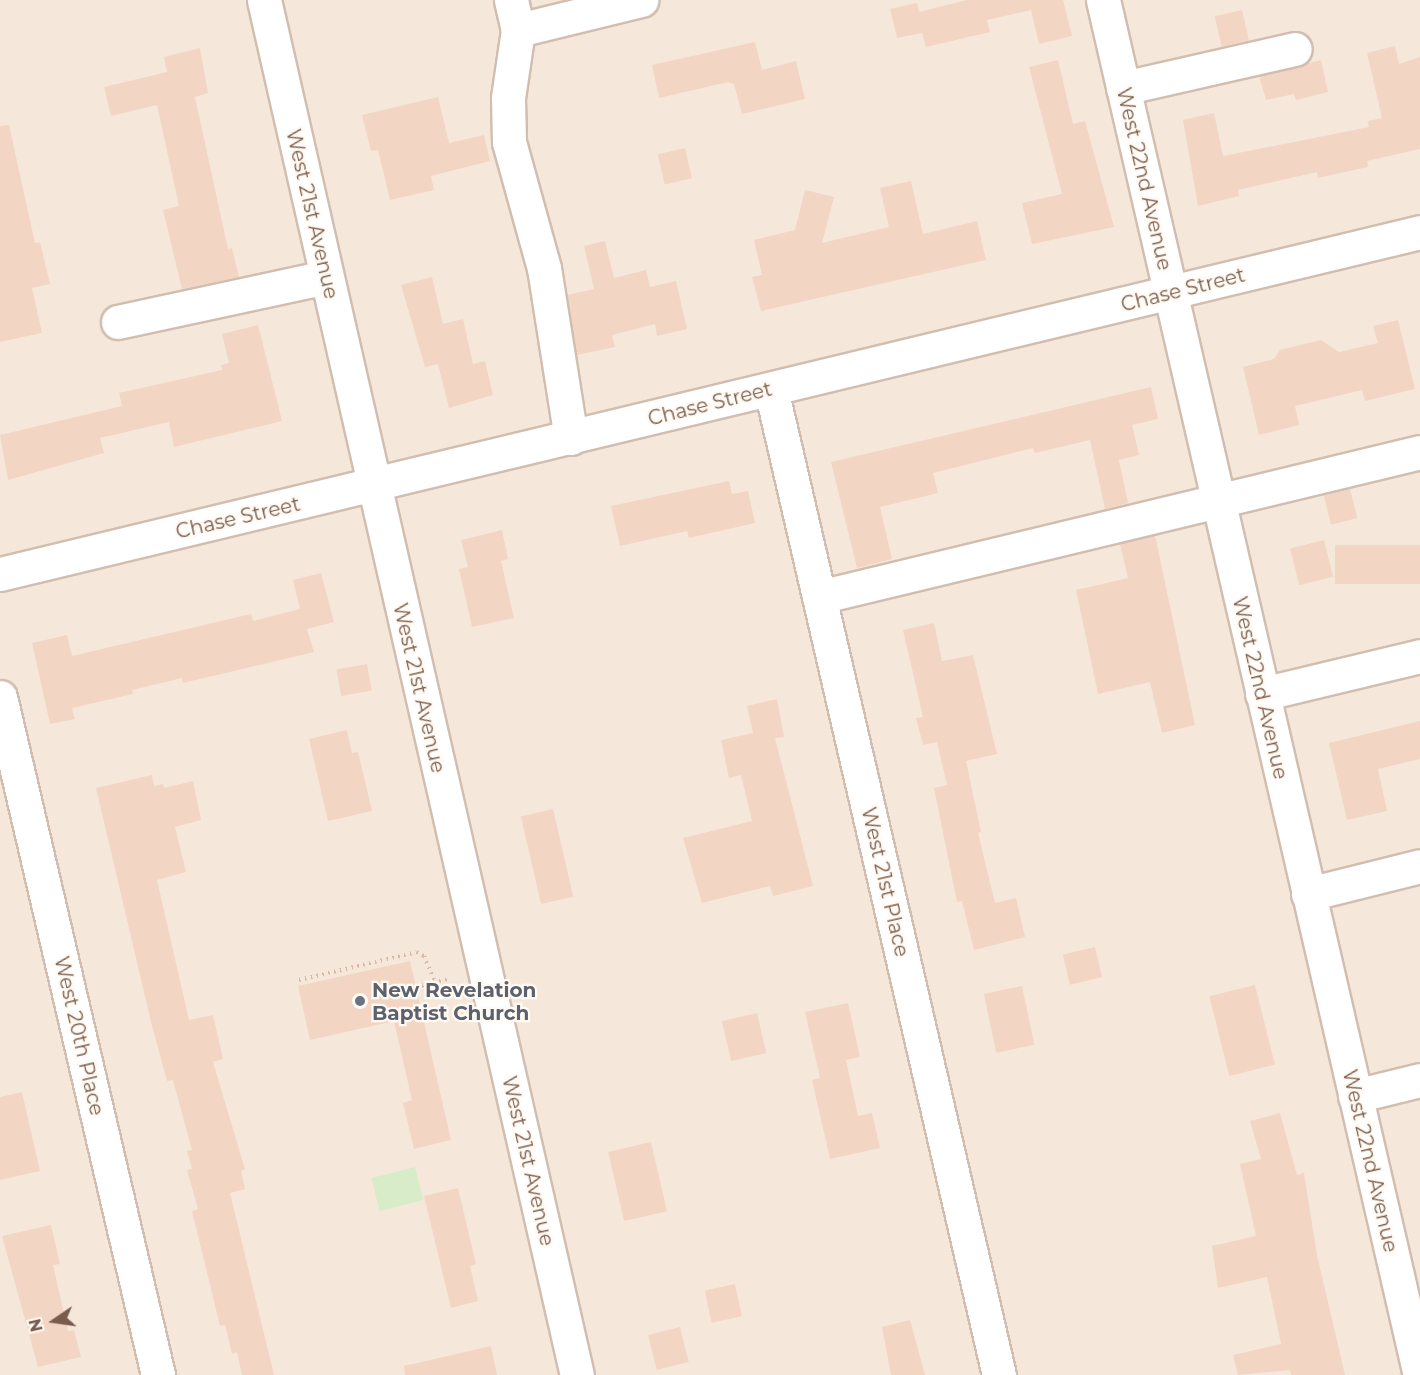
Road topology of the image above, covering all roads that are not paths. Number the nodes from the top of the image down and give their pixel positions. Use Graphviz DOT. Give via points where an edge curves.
graph roads {
  1 [pos="264,0"];
  2 [pos="641,0"];
  3 [pos="1103,0"];
  4 [pos="515,15"];
  5 [pos="1295,49"];
  6 [pos="1123,88"];
  7 [pos="1420,232"];
  8 [pos="326,277"];
  9 [pos="1169,293"];
  10 [pos="118,322"];
  11 [pos="771,389"];
  12 [pos="571,438"];
  13 [pos="1420,452"];
  14 [pos="373,486"];
  15 [pos="1217,501"];
  16 [pos="0,574"];
  17 [pos="819,597"];
  18 [pos="1420,656"];
  19 [pos="1262,694"];
  20 [pos="0,698"];
  21 [pos="11,795"];
  22 [pos="1420,866"];
  23 [pos="1308,894"];
  24 [pos="1420,1080"];
  25 [pos="1355,1096"];
  26 [pos="158,1375"];
  27 [pos="577,1375"];
  28 [pos="999,1375"];
  29 [pos="1420,1375"];
  1 -- 8 [label="street, West 21st Avenue"];
  2 -- 4 [label="street"];
  3 -- 6 [label="street, West 22nd Avenue"];
  4 -- 12 [label="street" via="508,98 509,142 544,268"];
  5 -- 6 [label="street"];
  6 -- 9 [label="street, West 22nd Avenue"];
  7 -- 9 [label="street, Chase Street"];
  8 -- 10 [label="street"];
  8 -- 14 [label="street, West 21st Avenue"];
  9 -- 11 [label="street, Chase Street"];
  9 -- 15 [label="street, West 22nd Avenue"];
  11 -- 12 [label="street, Chase Street"];
  11 -- 17 [label="street, West 21st Place"];
  12 -- 14 [label="street, Chase Street"];
  13 -- 15 [label="street"];
  14 -- 16 [label="street, Chase Street"];
  14 -- 27 [label="street, West 21st Avenue"];
  15 -- 17 [label="street"];
  15 -- 19 [label="street, West 22nd Avenue"];
  17 -- 28 [label="street, West 21st Place"];
  18 -- 19 [label="street"];
  19 -- 23 [label="street, West 22nd Avenue"];
  20 -- 21 [label="street, West 20th Place"];
  21 -- 26 [label="street, West 20th Place"];
  22 -- 23 [label="street"];
  23 -- 25 [label="street, West 22nd Avenue"];
  24 -- 25 [label="street"];
  25 -- 29 [label="street, West 22nd Avenue"];
}
